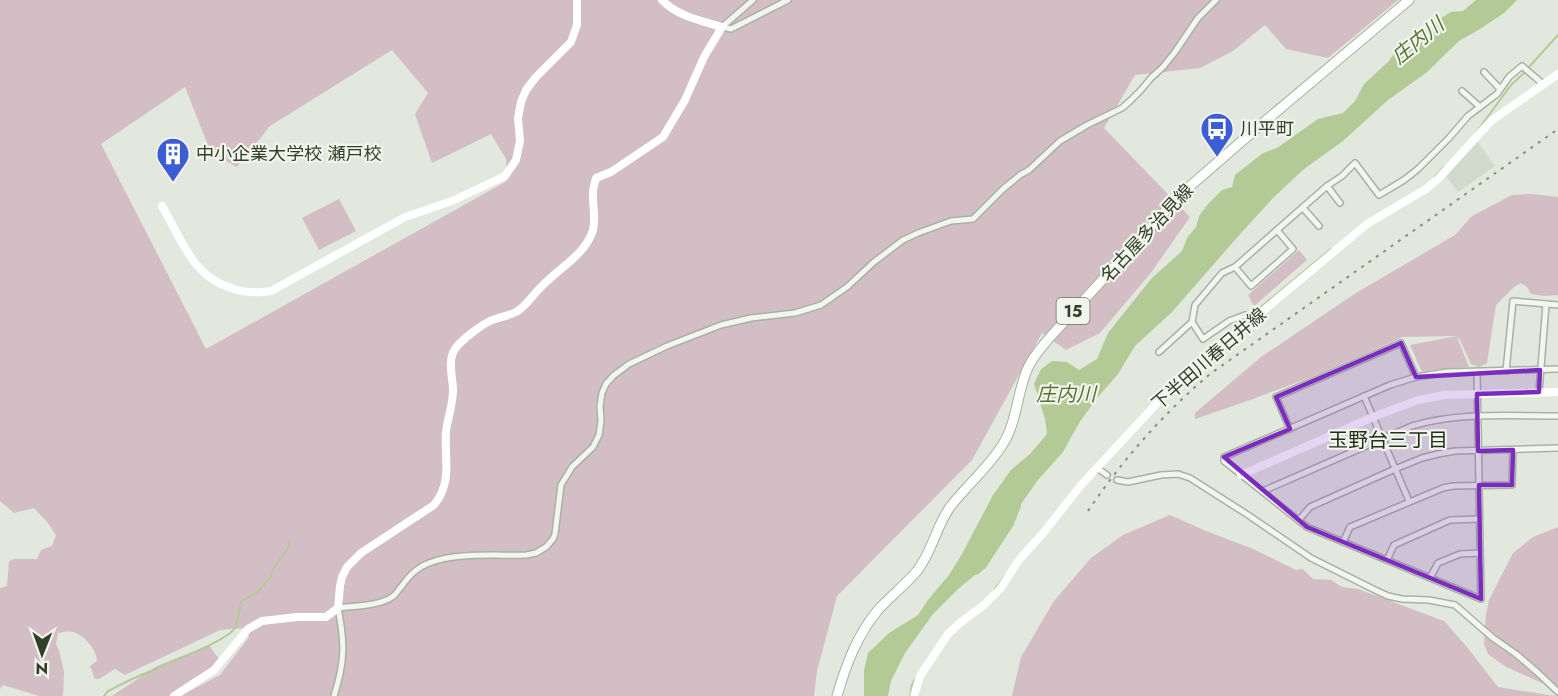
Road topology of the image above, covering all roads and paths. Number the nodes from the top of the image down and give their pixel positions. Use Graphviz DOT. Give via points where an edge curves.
graph roads {
  1 [pos="577,0"];
  2 [pos="662,0"];
  3 [pos="753,0"];
  4 [pos="788,0"];
  5 [pos="1216,0"];
  6 [pos="1409,0"];
  7 [pos="722,27"];
  8 [pos="1485,72"];
  9 [pos="1558,74"];
  10 [pos="1543,84"];
  11 [pos="1500,89"];
  12 [pos="1462,91"];
  13 [pos="1480,106"];
  14 [pos="1327,186"];
  15 [pos="1340,203"];
  16 [pos="162,206"];
  17 [pos="1302,208"];
  18 [pos="1319,226"];
  19 [pos="1277,230"];
  20 [pos="1235,267"];
  21 [pos="1546,304"];
  22 [pos="1558,305"];
  23 [pos="1250,321"];
  24 [pos="1192,322"];
  25 [pos="1159,352"];
  26 [pos="1558,369"];
  27 [pos="1540,370"];
  28 [pos="1476,371"];
  29 [pos="1506,371"];
  30 [pos="1416,377"];
  31 [pos="1539,392"];
  32 [pos="1558,392"];
  33 [pos="1477,394"];
  34 [pos="1364,396"];
  35 [pos="1558,416"];
  36 [pos="1373,417"];
  37 [pos="1478,417"];
  38 [pos="1290,429"];
  39 [pos="1382,439"];
  40 [pos="1558,448"];
  41 [pos="1513,450"];
  42 [pos="1478,451"];
  43 [pos="1097,468"];
  44 [pos="1395,469"];
  45 [pos="1107,475"];
  46 [pos="1241,475"];
  47 [pos="1116,480"];
  48 [pos="1479,485"];
  49 [pos="1263,491"];
  50 [pos="1409,501"];
  51 [pos="1479,519"];
  52 [pos="1299,520"];
  53 [pos="1343,542"];
  54 [pos="1480,553"];
  55 [pos="1387,560"];
  56 [pos="1430,578"];
  57 [pos="338,608"];
  58 [pos="1558,692"];
  59 [pos="174,696"];
  60 [pos="334,696"];
  61 [pos="837,696"];
  62 [pos="914,696"];
  1 -- 16 [label="street" via="577,26 571,42 536,76 521,102 516,160 505,176 452,201 405,217 271,291 250,293 227,287 196,264"];
  2 -- 7 [label="street" via="684,15"];
  3 -- 7 [label="street"];
  4 -- 7 [label="street" via="731,29"];
  5 -- 57 [label="street" via="1163,67 1130,101 1060,141 973,219 951,221 903,240 821,305 722,325 667,346 613,376 602,393 601,421 593,447 572,467 561,485 555,534 546,547 526,555 462,556 432,561 417,568 390,599"];
  6 -- 61 [label="main road, 名古屋多治見線 / 15" via="1181,194 1051,336 1027,370 1005,441 951,506 917,572 877,612 847,663"];
  7 -- 57 [label="street" via="663,137 596,178 593,231 582,250 517,312 490,321 455,348 441,497 347,567"];
  8 -- 11 [label="street"];
  9 -- 10 [label="street, 下半田川春日井線"];
  10 -- 11 [label="street" via="1522,66"];
  10 -- 23 [label="street, 下半田川春日井線" via="1491,121 1426,189 1367,224"];
  11 -- 13 [label="street"];
  12 -- 13 [label="street"];
  13 -- 14 [label="street" via="1418,169 1379,195 1355,163"];
  14 -- 15 [label="street"];
  14 -- 17 [label="street"];
  17 -- 18 [label="street"];
  17 -- 19 [label="street"];
  19 -- 20 [label="street"];
  19 -- 20 [label="street" via="1293,249 1251,286"];
  20 -- 24 [label="street" via="1222,273 1195,305"];
  21 -- 22 [label="street"];
  21 -- 27 [label="street"];
  21 -- 29 [label="street" via="1513,301"];
  23 -- 24 [label="street" via="1245,315 1229,321 1203,339"];
  23 -- 43 [label="street, 下半田川春日井線" via="1172,387"];
  24 -- 25 [label="street"];
  26 -- 27 [label="street"];
  27 -- 29 [label="street"];
  27 -- 31 [label="street"];
  28 -- 29 [label="street"];
  28 -- 30 [label="street"];
  28 -- 33 [label="street"];
  30 -- 34 [label="street"];
  30 -- 38 [label="street" via="1401,343 1276,397"];
  31 -- 32 [label="street"];
  31 -- 33 [label="street"];
  33 -- 36 [label="street" via="1425,398"];
  33 -- 37 [label="street"];
  34 -- 36 [label="street"];
  34 -- 38 [label="street"];
  35 -- 37 [label="street"];
  36 -- 39 [label="street"];
  36 -- 46 [label="street"];
  37 -- 39 [label="street" via="1430,421"];
  37 -- 42 [label="street"];
  38 -- 46 [label="street" via="1224,457"];
  39 -- 44 [label="street"];
  39 -- 49 [label="street"];
  40 -- 41 [label="street"];
  41 -- 42 [label="street"];
  41 -- 48 [label="street" via="1512,485"];
  42 -- 44 [label="street" via="1438,454"];
  42 -- 48 [label="street"];
  43 -- 45 [label="street"];
  43 -- 62 [label="street, 下半田川春日井線" via="1019,560 1000,589 948,634 920,676"];
  44 -- 50 [label="street"];
  44 -- 52 [label="street" via="1310,507"];
  46 -- 49 [label="street"];
  47 -- 58 [label="street" via="1128,482 1178,474 1190,478 1311,558 1377,591 1402,600 1455,605"];
  48 -- 50 [label="street" via="1443,488"];
  48 -- 51 [label="street"];
  49 -- 52 [label="street"];
  50 -- 53 [label="street" via="1350,527"];
  51 -- 54 [label="street"];
  51 -- 55 [label="street" via="1450,520 1394,545"];
  52 -- 53 [label="street"];
  53 -- 55 [label="street"];
  54 -- 56 [label="street" via="1460,554 1438,562"];
  54 -- 56 [label="street" via="1481,599"];
  55 -- 56 [label="street"];
  57 -- 59 [label="street" via="326,617 297,616 262,621 248,628 214,670"];
  57 -- 60 [label="street" via="343,659"];
}
